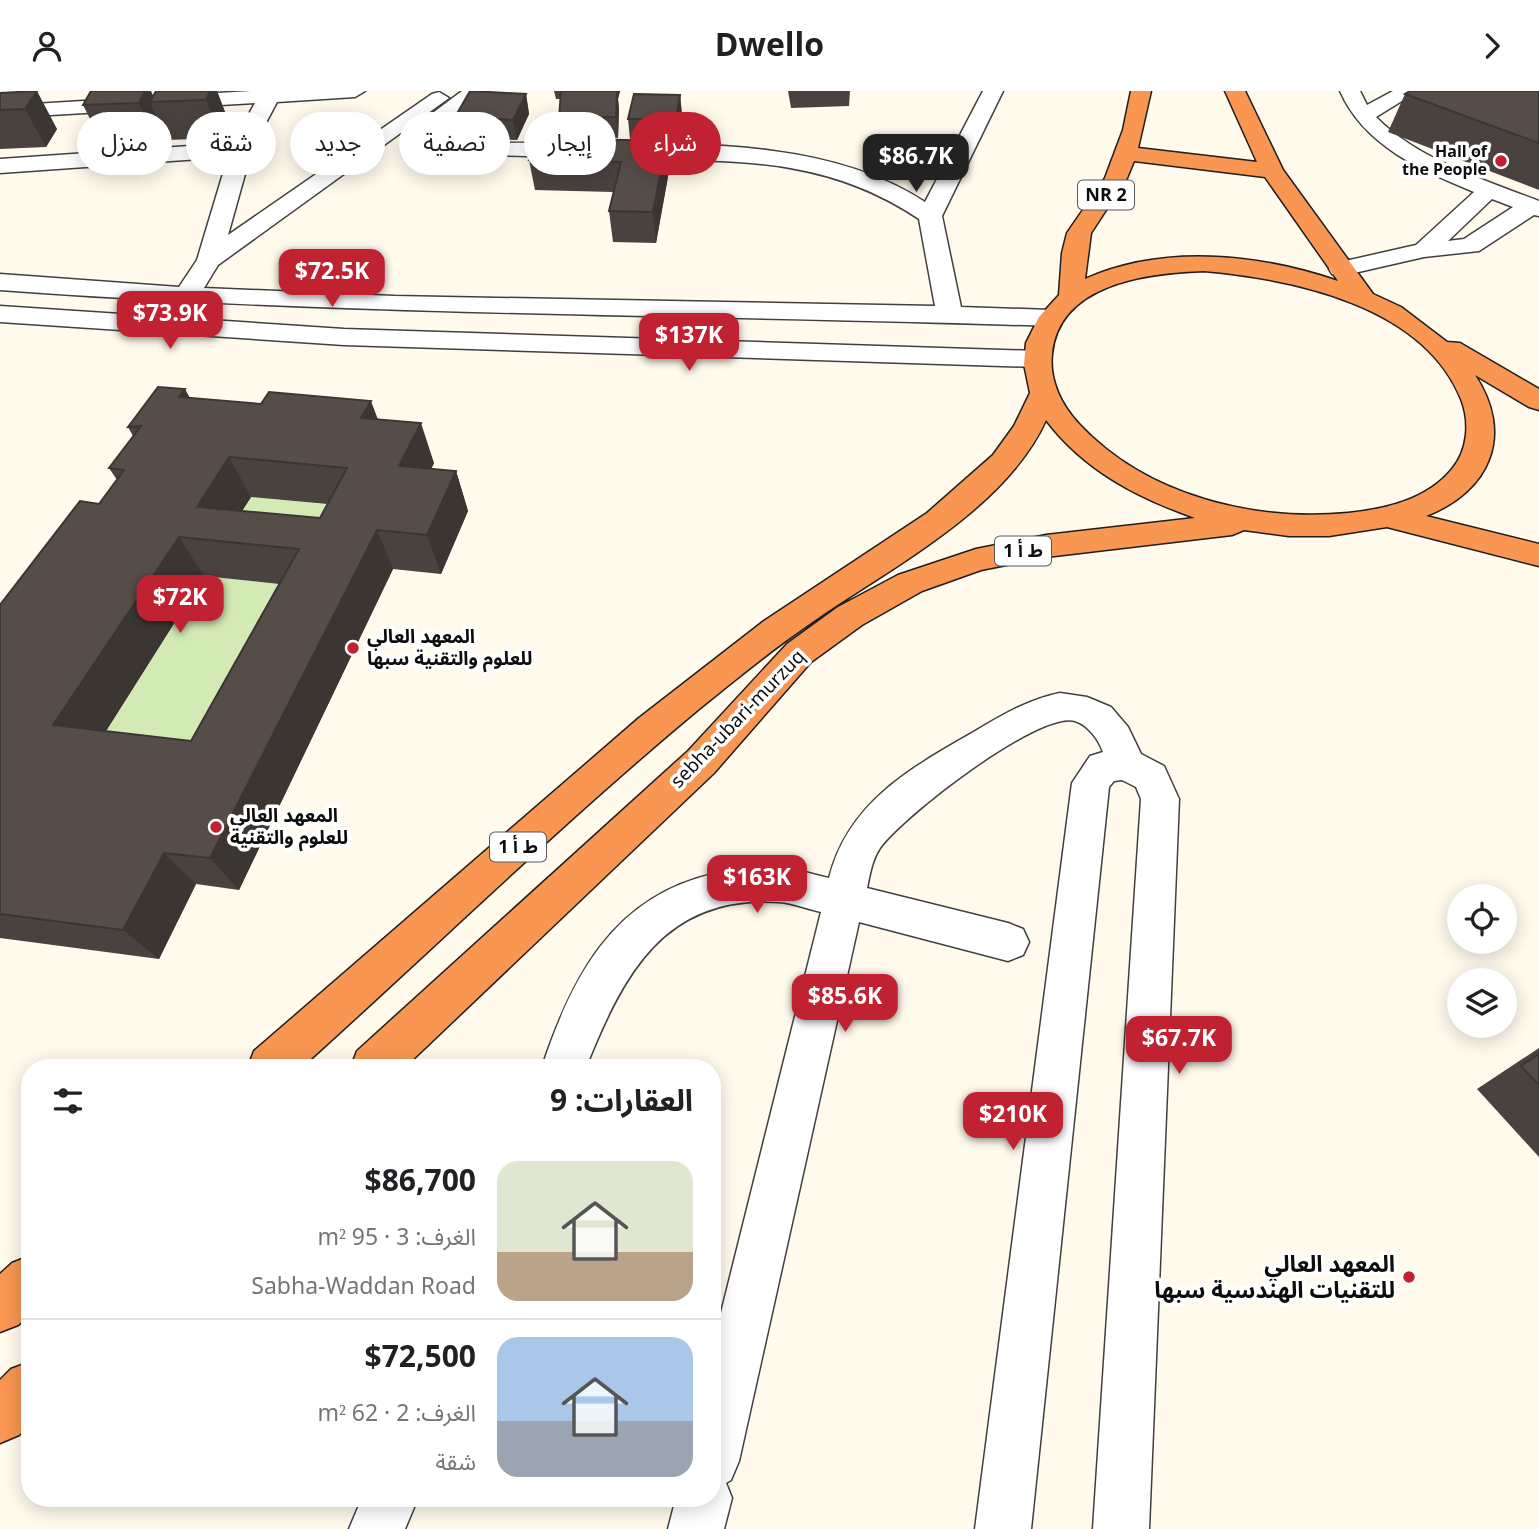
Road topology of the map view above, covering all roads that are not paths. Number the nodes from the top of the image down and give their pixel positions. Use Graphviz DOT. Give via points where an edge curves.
graph roads {
  1 [pos="355,91"];
  2 [pos="450,91"];
  3 [pos="475,91"];
  4 [pos="993,91"];
  5 [pos="1141,91"];
  6 [pos="1235,91"];
  7 [pos="1350,91"];
  8 [pos="1408,91"];
  9 [pos="271,93"];
  10 [pos="0,111"];
  11 [pos="261,112"];
  12 [pos="1363,117"];
  13 [pos="186,153"];
  14 [pos="1125,153"];
  15 [pos="0,166"];
  16 [pos="1272,171"];
  17 [pos="233,175"];
  18 [pos="1490,189"];
  19 [pos="1535,208"];
  20 [pos="930,216"];
  21 [pos="1424,250"];
  22 [pos="208,260"];
  23 [pos="1341,269"];
  24 [pos="0,282"];
  25 [pos="186,296"];
  26 [pos="1072,297"];
  27 [pos="1364,299"];
  28 [pos="362,302"];
  29 [pos="0,314"];
  30 [pos="948,314"];
  31 [pos="1051,318"];
  32 [pos="1410,325"];
  33 [pos="344,337"];
  34 [pos="1036,359"];
  35 [pos="1044,393"];
  36 [pos="1539,401"];
  37 [pos="1388,517"];
  38 [pos="1270,522"];
  39 [pos="1539,555"];
  40 [pos="785,643"];
  41 [pos="1126,764"];
  42 [pos="844,899"];
  43 [pos="1008,941"];
  44 [pos="279,1059"];
  45 [pos="382,1059"];
  46 [pos="567,1059"];
  47 [pos="21,1289"];
  48 [pos="0,1307"];
  49 [pos="21,1396"];
  50 [pos="0,1416"];
  51 [pos="721,1423"];
  52 [pos="386,1507"];
  53 [pos="702,1507"];
  54 [pos="377,1529"];
  55 [pos="696,1529"];
  56 [pos="1003,1529"];
  57 [pos="1121,1529"];
  1 -- 9 [label="street"];
  2 -- 22 [label="street"];
  3 -- 20 [label="street" via="426,129 422,142 440,147 782,159 870,183 909,199"];
  4 -- 20 [label="street"];
  5 -- 14 [label="highway, NR 2"];
  6 -- 16 [label="highway"];
  7 -- 12 [label="street"];
  8 -- 12 [label="street"];
  9 -- 10 [label="street"];
  9 -- 11 [label="street"];
  12 -- 18 [label="street" via="1412,155"];
  13 -- 15 [label="street"];
  14 -- 16 [label="highway"];
  14 -- 26 [label="highway, NR 2" via="1116,178 1079,233"];
  16 -- 23 [label="highway"];
  17 -- 22 [label="street"];
  18 -- 19 [label="street"];
  18 -- 21 [label="street"];
  19 -- 21 [label="street" via="1470,246"];
  20 -- 30 [label="street"];
  21 -- 23 [label="street"];
  22 -- 25 [label="street"];
  23 -- 27 [label="highway"];
  24 -- 25 [label="street"];
  25 -- 28 [label="street"];
  26 -- 27 [label="highway" via="1130,272 1203,264 1284,273"];
  26 -- 31 [label="highway"];
  27 -- 32 [label="highway"];
  28 -- 30 [label="street"];
  28 -- 33 [label="street"];
  29 -- 33 [label="street"];
  30 -- 31 [label="street"];
  31 -- 34 [label="highway"];
  32 -- 36 [label="highway"];
  32 -- 37 [label="highway" via="1433,342 1467,380 1482,421 1481,442 1461,479 1442,495"];
  33 -- 34 [label="street"];
  34 -- 35 [label="highway"];
  35 -- 38 [label="highway" via="1054,412 1087,449 1138,482 1200,507"];
  35 -- 40 [label="highway, sebha-ubari-murzuq / ط أ 1" via="1021,442 975,491"];
  37 -- 38 [label="highway" via="1352,524"];
  37 -- 39 [label="highway"];
  38 -- 40 [label="highway, sebha-ubari-murzuq / ط أ 1" via="1059,544 976,560 910,583 850,616"];
  40 -- 44 [label="highway, sebha-ubari-murzuq / ط أ 1" via="652,728"];
  40 -- 45 [label="highway, sebha-ubari-murzuq / ط أ 1" via="701,762"];
  41 -- 42 [label="street" via="1121,743 1103,720 1073,708 1043,710 902,796 877,820 855,853"];
  41 -- 56 [label="street" via="1103,767 1091,783"];
  41 -- 57 [label="street" via="1151,777 1160,799"];
  42 -- 43 [label="street"];
  42 -- 46 [label="street" via="780,884 748,884 685,900 657,916 611,962 594,991"];
  42 -- 51 [label="street"];
  47 -- 48 [label="highway"];
  49 -- 50 [label="highway"];
  52 -- 54 [label="street"];
  53 -- 55 [label="street"];
}
